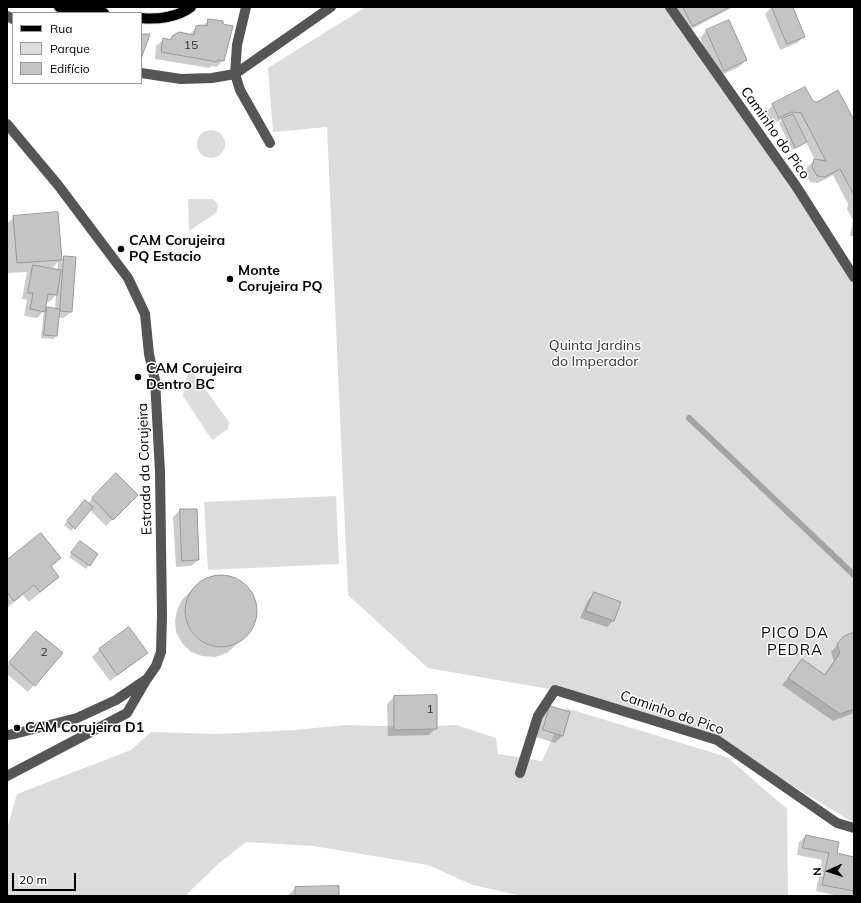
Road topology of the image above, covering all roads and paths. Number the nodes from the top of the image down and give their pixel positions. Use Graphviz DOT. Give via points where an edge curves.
graph roads {
  1 [pos="59,7"];
  2 [pos="191,7"];
  3 [pos="246,7"];
  4 [pos="331,7"];
  5 [pos="670,7"];
  6 [pos="96,12"];
  7 [pos="142,18"];
  8 [pos="142,73"];
  9 [pos="235,74"];
  10 [pos="7,124"];
  11 [pos="270,143"];
  12 [pos="854,277"];
  13 [pos="147,679"];
  14 [pos="7,735"];
  15 [pos="520,773"];
  16 [pos="7,776"];
  17 [pos="854,828"];
  1 -- 6 [label="main road"];
  2 -- 7 [label="main road" via="164,17"];
  3 -- 9 [label="street" via="237,45"];
  4 -- 9 [label="street"];
  5 -- 12 [label="street, Caminho do Pico" via="796,186"];
  8 -- 9 [label="street" via="181,79"];
  9 -- 11 [label="street" via="240,90"];
  10 -- 13 [label="street, Estrada da Corujeira" via="58,185 128,278 144,314 156,388 162,601 161,652 156,666"];
  13 -- 14 [label="street, Estrada da Corujeira" via="116,700 77,718"];
  13 -- 16 [label="street" via="127,713"];
  15 -- 17 [label="street, Caminho do Pico" via="538,716 555,690 717,740 837,823"];
}
